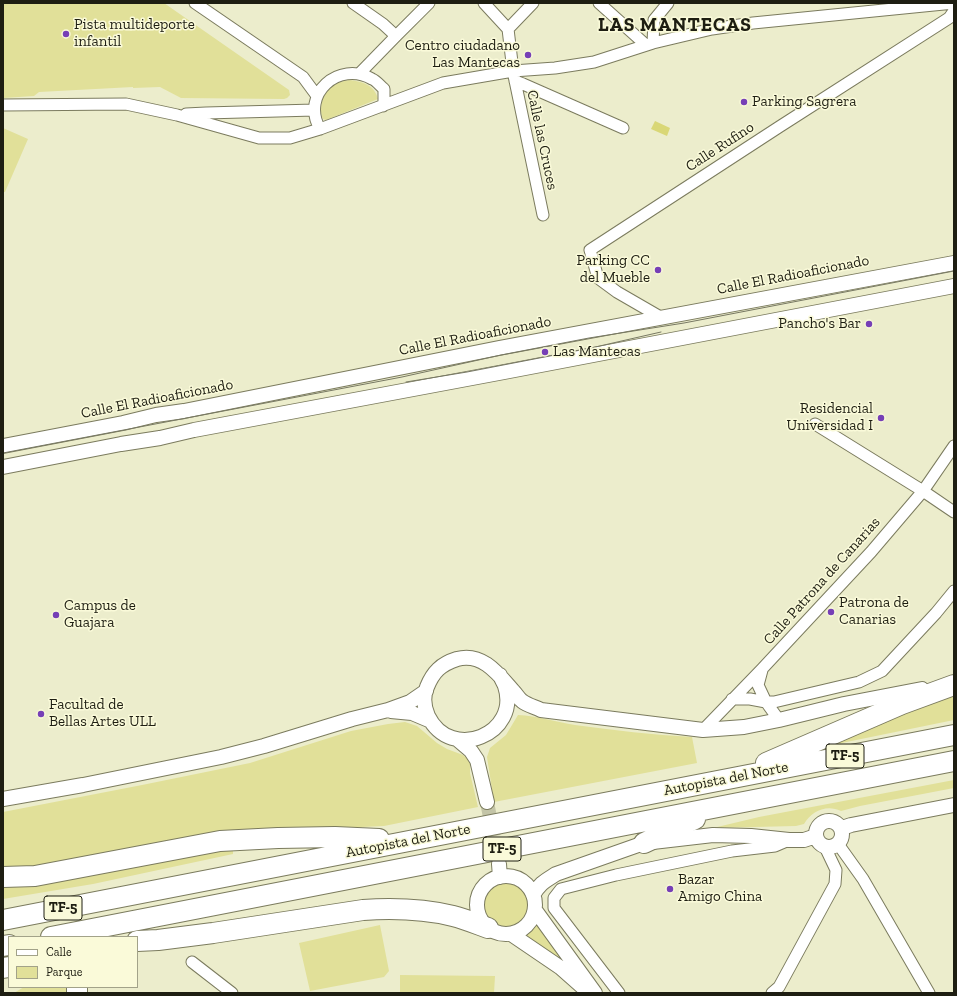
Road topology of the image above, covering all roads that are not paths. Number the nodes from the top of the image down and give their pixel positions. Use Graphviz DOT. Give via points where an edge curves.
graph roads {
  1 [pos="195,3"];
  2 [pos="353,3"];
  3 [pos="430,3"];
  4 [pos="484,3"];
  5 [pos="533,3"];
  6 [pos="599,3"];
  7 [pos="668,3"];
  8 [pos="954,4"];
  9 [pos="896,6"];
  10 [pos="954,11"];
  11 [pos="508,29"];
  12 [pos="396,36"];
  13 [pos="650,44"];
  14 [pos="359,74"];
  15 [pos="514,76"];
  16 [pos="304,77"];
  17 [pos="328,82"];
  18 [pos="384,89"];
  19 [pos="317,96"];
  20 [pos="401,99"];
  21 [pos="3,105"];
  22 [pos="383,106"];
  23 [pos="314,110"];
  24 [pos="177,115"];
  25 [pos="623,128"];
  26 [pos="320,129"];
  27 [pos="543,215"];
  28 [pos="954,262"];
  29 [pos="954,286"];
  30 [pos="662,318"];
  31 [pos="815,424"];
  32 [pos="3,446"];
  33 [pos="954,446"];
  34 [pos="3,467"];
  35 [pos="923,491"];
  36 [pos="954,512"];
  37 [pos="954,591"];
  38 [pos="762,669"];
  39 [pos="500,675"];
  40 [pos="954,684"];
  41 [pos="426,691"];
  42 [pos="732,699"];
  43 [pos="766,702"];
  44 [pos="388,710"];
  45 [pos="779,720"];
  46 [pos="431,721"];
  47 [pos="703,730"];
  48 [pos="954,735"];
  49 [pos="485,736"];
  50 [pos="458,740"];
  51 [pos="477,760"];
  52 [pos="954,761"];
  53 [pos="735,778"];
  54 [pos="3,799"];
  55 [pos="487,802"];
  56 [pos="954,805"];
  57 [pos="722,806"];
  58 [pos="842,828"];
  59 [pos="816,836"];
  60 [pos="411,840"];
  61 [pos="789,840"];
  62 [pos="644,843"];
  63 [pos="832,845"];
  64 [pos="3,877"];
  65 [pos="533,895"];
  66 [pos="535,910"];
  67 [pos="3,920"];
  68 [pos="488,928"];
  69 [pos="511,934"];
  70 [pos="56,936"];
  71 [pos="138,941"];
  72 [pos="192,962"];
  73 [pos="232,993"];
  74 [pos="589,993"];
  75 [pos="595,993"];
  76 [pos="619,993"];
  77 [pos="772,993"];
  78 [pos="929,993"];
  1 -- 16 [label="street"];
  2 -- 12 [label="street"];
  3 -- 12 [label="street"];
  4 -- 11 [label="street"];
  5 -- 11 [label="street"];
  6 -- 13 [label="street"];
  7 -- 13 [label="street" via="654,20"];
  8 -- 9 [label="street"];
  9 -- 13 [label="street" via="712,29"];
  10 -- 30 [label="street, Calle Rufino" via="949,18 590,250 598,278 616,292"];
  11 -- 15 [label="street, Calle las Cruces"];
  12 -- 14 [label="street"];
  13 -- 15 [label="street" via="594,62"];
  14 -- 17 [label="street" via="345,74"];
  14 -- 18 [label="street" via="373,79"];
  15 -- 20 [label="street" via="442,83"];
  15 -- 25 [label="street" via="523,84"];
  15 -- 27 [label="street, Calle las Cruces"];
  16 -- 17 [label="street"];
  16 -- 19 [label="street"];
  17 -- 19 [label="street"];
  18 -- 20 [label="street"];
  18 -- 22 [label="street"];
  19 -- 23 [label="street"];
  20 -- 22 [label="street"];
  21 -- 24 [label="street" via="126,104"];
  22 -- 26 [label="street"];
  23 -- 24 [label="street"];
  23 -- 26 [label="street"];
  24 -- 26 [label="street" via="259,138 290,138"];
  28 -- 30 [label="street, Calle El Radioaficionado"];
  29 -- 34 [label="street"];
  30 -- 32 [label="street, Calle El Radioaficionado"];
  31 -- 35 [label="street"];
  33 -- 35 [label="street, Calle Patrona de Canarias"];
  35 -- 36 [label="street"];
  35 -- 38 [label="street, Calle Patrona de Canarias" via="871,552"];
  37 -- 43 [label="street" via="882,671 859,682"];
  38 -- 42 [label="street, Calle Patrona de Canarias"];
  38 -- 43 [label="street" via="758,685"];
  39 -- 41 [label="street" via="482,661 460,658 441,666 430,678"];
  39 -- 47 [label="street" via="522,701 542,710"];
  39 -- 49 [label="street" via="505,686 506,709 498,726"];
  40 -- 45 [label="street" via="844,704"];
  40 -- 53 [label="highway" via="902,704"];
  41 -- 44 [label="street" via="410,702"];
  41 -- 46 [label="street" via="425,707"];
  42 -- 43 [label="street"];
  42 -- 47 [label="street, Calle Patrona de Canarias"];
  43 -- 45 [label="street"];
  44 -- 46 [label="street" via="412,713"];
  44 -- 54 [label="street" via="221,757"];
  45 -- 47 [label="street" via="744,727"];
  46 -- 50 [label="street" via="443,734"];
  48 -- 53 [label="highway, Autopista del Norte / TF-5"];
  49 -- 50 [label="street" via="473,740"];
  49 -- 51 [label="street"];
  50 -- 51 [label="street"];
  51 -- 55 [label="street"];
  52 -- 57 [label="highway, Autopista del Norte / TF-5"];
  53 -- 60 [label="highway, Autopista del Norte / TF-5"];
  56 -- 58 [label="street"];
  57 -- 62 [label="highway"];
  57 -- 70 [label="highway, Autopista del Norte / TF-5"];
  58 -- 59 [label="street" via="836,822 827,820 820,824"];
  58 -- 63 [label="street" via="843,836"];
  59 -- 61 [label="street" via="804,840"];
  59 -- 63 [label="street" via="819,843"];
  60 -- 64 [label="highway" via="334,837 220,841 35,876"];
  60 -- 67 [label="highway, Autopista del Norte / TF-5"];
  61 -- 62 [label="street" via="713,835"];
  61 -- 76 [label="street" via="775,846 732,851 616,875 561,890 554,898 554,908"];
  62 -- 65 [label="street" via="556,874 538,886"];
  63 -- 77 [label="street" via="836,870 835,884 779,987"];
  63 -- 78 [label="street" via="863,879"];
  65 -- 66 [label="street"];
  65 -- 68 [label="street" via="524,882 500,871 479,894 478,913"];
  66 -- 69 [label="street" via="526,926"];
  66 -- 75 [label="street"];
  68 -- 69 [label="street" via="495,932"];
  68 -- 71 [label="highway" via="454,916 381,909"];
  69 -- 74 [label="street" via="561,968"];
  72 -- 73 [label="street"];
}
